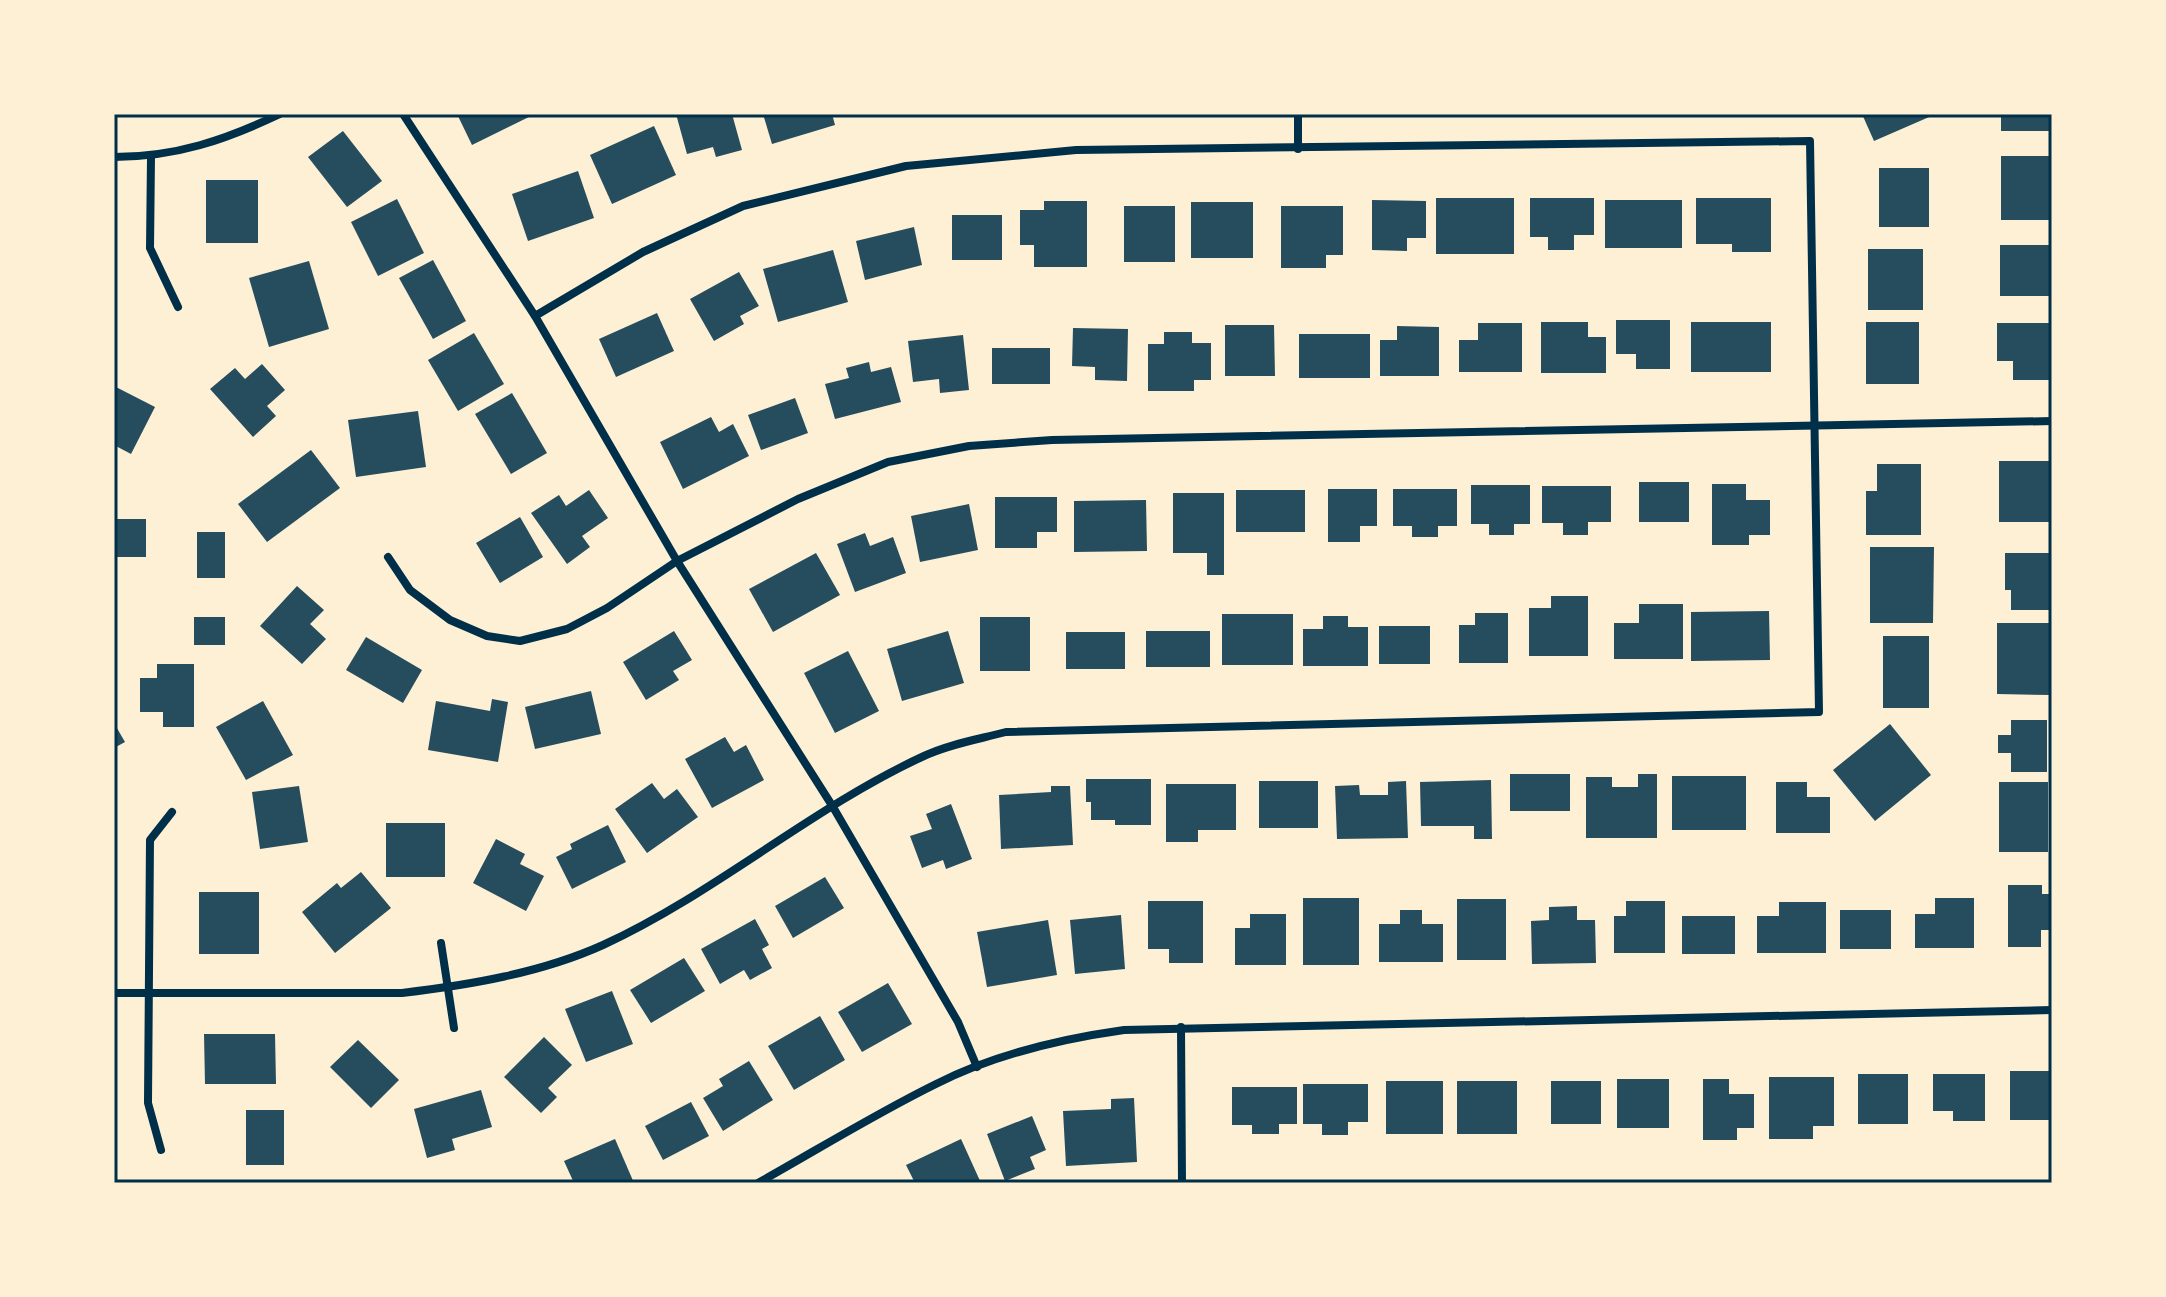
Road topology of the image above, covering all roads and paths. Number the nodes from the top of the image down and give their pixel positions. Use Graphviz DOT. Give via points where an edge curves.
graph roads {
  1 [pos="280,114"];
  2 [pos="403,114"];
  3 [pos="1298,114"];
  4 [pos="1298,149"];
  5 [pos="114,157"];
  6 [pos="151,157"];
  7 [pos="178,307"];
  8 [pos="535,316"];
  9 [pos="2052,421"];
  10 [pos="1814,426"];
  11 [pos="388,557"];
  12 [pos="677,561"];
  13 [pos="833,807"];
  14 [pos="172,812"];
  15 [pos="441,943"];
  16 [pos="448,988"];
  17 [pos="114,993"];
  18 [pos="147,993"];
  19 [pos="2052,1010"];
  20 [pos="1181,1027"];
  21 [pos="454,1028"];
  22 [pos="977,1067"];
  23 [pos="161,1150"];
  24 [pos="758,1183"];
  25 [pos="1182,1183"];
  1 -- 6 [label="street" via="208,144"];
  2 -- 8 [label="street"];
  3 -- 4 [label="street"];
  4 -- 8 [label="street" via="1076,150 906,166 743,206 643,252"];
  4 -- 10 [label="street" via="1810,141"];
  5 -- 6 [label="street"];
  6 -- 7 [label="street" via="150,248"];
  8 -- 12 [label="street"];
  9 -- 10 [label="street"];
  10 -- 12 [label="street" via="1052,440 969,446 888,462 798,499"];
  10 -- 13 [label="street" via="1819,712 1006,732 926,755"];
  11 -- 12 [label="street" via="410,590 450,620 487,636 520,641 567,629"];
  12 -- 13 [label="street"];
  13 -- 16 [label="street" via="602,946"];
  13 -- 22 [label="street" via="958,1022"];
  14 -- 18 [label="street" via="150,840"];
  15 -- 16 [label="street"];
  16 -- 18 [label="street" via="402,993"];
  16 -- 21 [label="street"];
  17 -- 18 [label="street"];
  18 -- 23 [label="street" via="148,1103"];
  19 -- 20 [label="street"];
  20 -- 22 [label="street" via="1064,1039"];
  20 -- 25 [label="street"];
  22 -- 24 [label="street" via="938,1083"];
}
